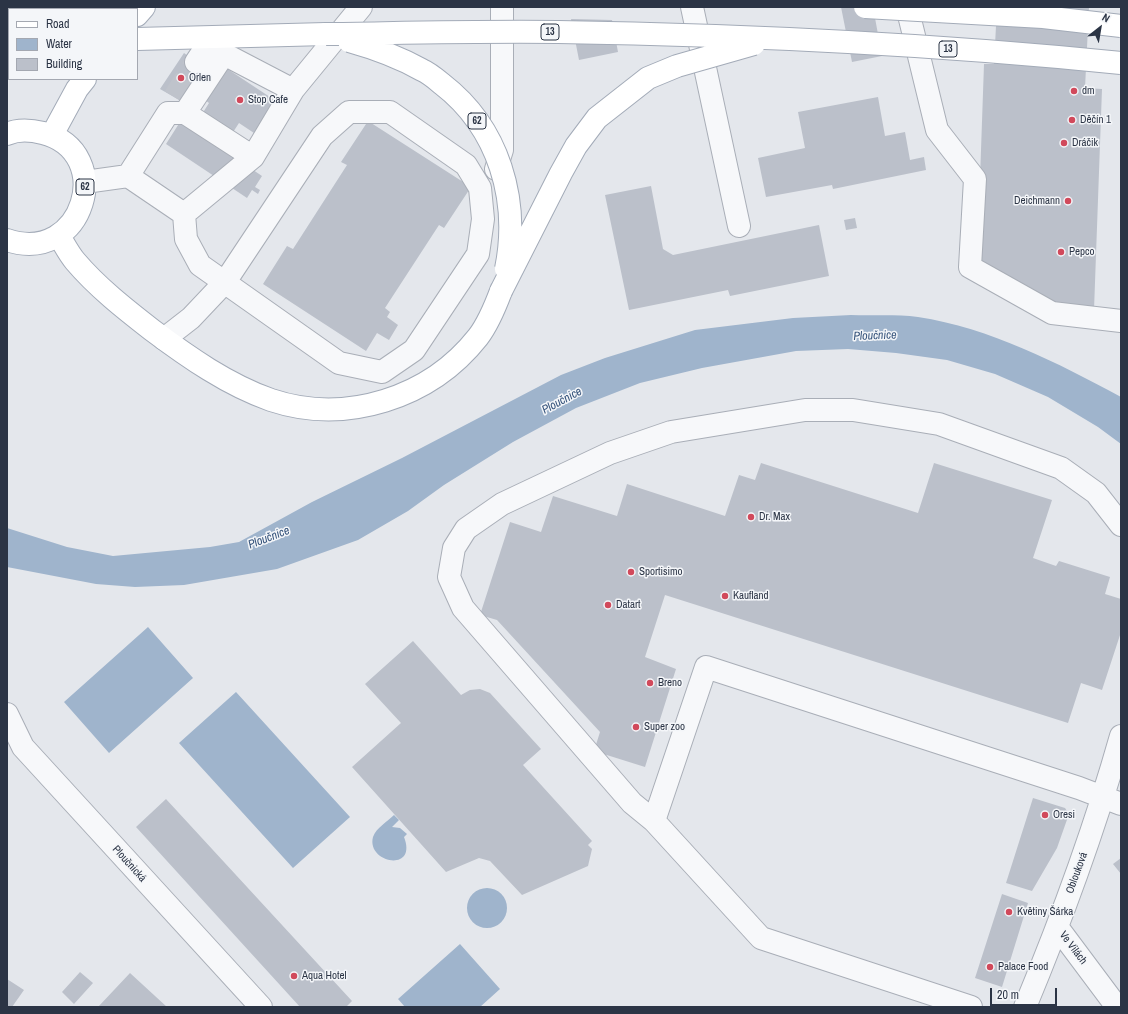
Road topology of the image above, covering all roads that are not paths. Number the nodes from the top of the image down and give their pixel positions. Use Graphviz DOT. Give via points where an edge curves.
graph roads {
  1 [pos="361,7"];
  2 [pos="502,7"];
  3 [pos="692,7"];
  4 [pos="865,7"];
  5 [pos="907,7"];
  6 [pos="1121,26"];
  7 [pos="326,34"];
  8 [pos="775,38"];
  9 [pos="138,39"];
  10 [pos="224,54"];
  11 [pos="196,62"];
  12 [pos="1121,63"];
  13 [pos="84,80"];
  14 [pos="293,90"];
  15 [pos="176,107"];
  16 [pos="7,134"];
  17 [pos="52,135"];
  18 [pos="253,157"];
  19 [pos="128,176"];
  20 [pos="85,182"];
  21 [pos="184,214"];
  22 [pos="482,217"];
  23 [pos="739,226"];
  24 [pos="59,236"];
  25 [pos="7,240"];
  26 [pos="225,282"];
  27 [pos="501,292"];
  28 [pos="1121,321"];
  29 [pos="164,339"];
  30 [pos="1121,526"];
  31 [pos="7,714"];
  32 [pos="7,726"];
  33 [pos="1121,736"];
  34 [pos="23,747"];
  35 [pos="1112,801"];
  36 [pos="654,821"];
  37 [pos="1058,928"];
  38 [pos="261,1007"];
  39 [pos="970,1007"];
  40 [pos="1025,1007"];
  41 [pos="1117,1007"];
  1 -- 14 [label="street"];
  2 -- 22 [label="street" via="502,150"];
  3 -- 23 [label="street"];
  4 -- 6 [label="main road, bridge" via="1043,17"];
  5 -- 28 [label="street" via="937,130 975,179 970,267 1052,313"];
  7 -- 8 [label="main road, 13, bridge" via="556,32"];
  7 -- 9 [label="main road, 13"];
  7 -- 27 [label="main road, 62, bridge" via="378,49 424,70 451,91 487,135 500,162 509,204 511,244"];
  8 -- 12 [label="main road, 13, bridge"];
  8 -- 27 [label="main road, bridge" via="677,66 648,78 598,118 576,146 561,172"];
  10 -- 11 [label="street" via="206,47"];
  10 -- 14 [label="street"];
  10 -- 15 [label="street"];
  13 -- 17 [label="main road"];
  14 -- 18 [label="street"];
  15 -- 18 [label="street"];
  15 -- 19 [label="street"];
  16 -- 17 [label="main road, 62" via="32,130"];
  17 -- 20 [label="main road, 62" via="75,154 82,167"];
  18 -- 21 [label="street"];
  19 -- 20 [label="street"];
  19 -- 21 [label="street"];
  20 -- 24 [label="main road, 62" via="83,203 74,222"];
  21 -- 26 [label="street" via="186,239 200,265"];
  22 -- 26 [label="street" via="478,254 414,350 382,372 338,363"];
  22 -- 26 [label="street" via="480,188 466,165 390,112 349,112 322,136"];
  24 -- 25 [label="main road, 62" via="40,243 19,244"];
  24 -- 29 [label="main road, 62" via="75,261 122,307"];
  26 -- 29 [label="street" via="191,318"];
  27 -- 29 [label="main road, 62" via="479,336 459,359 432,380 372,406 340,410 304,407 272,400 204,366"];
  30 -- 36 [label="street" via="1096,493 1061,468 939,424 854,410 805,410 671,432 610,453 502,504 466,529 454,548 449,577 463,608 632,803"];
  31 -- 34 [label="street, Ploučnická"];
  32 -- 34 [label="street"];
  33 -- 35 [label="street, Oblouková"];
  34 -- 38 [label="street, Ploučnická"];
  35 -- 36 [label="street" via="706,667"];
  35 -- 37 [label="street, Oblouková"];
  36 -- 39 [label="street" via="761,938"];
  37 -- 40 [label="street, Oblouková"];
  37 -- 41 [label="street, Ve Vilách"];
}
